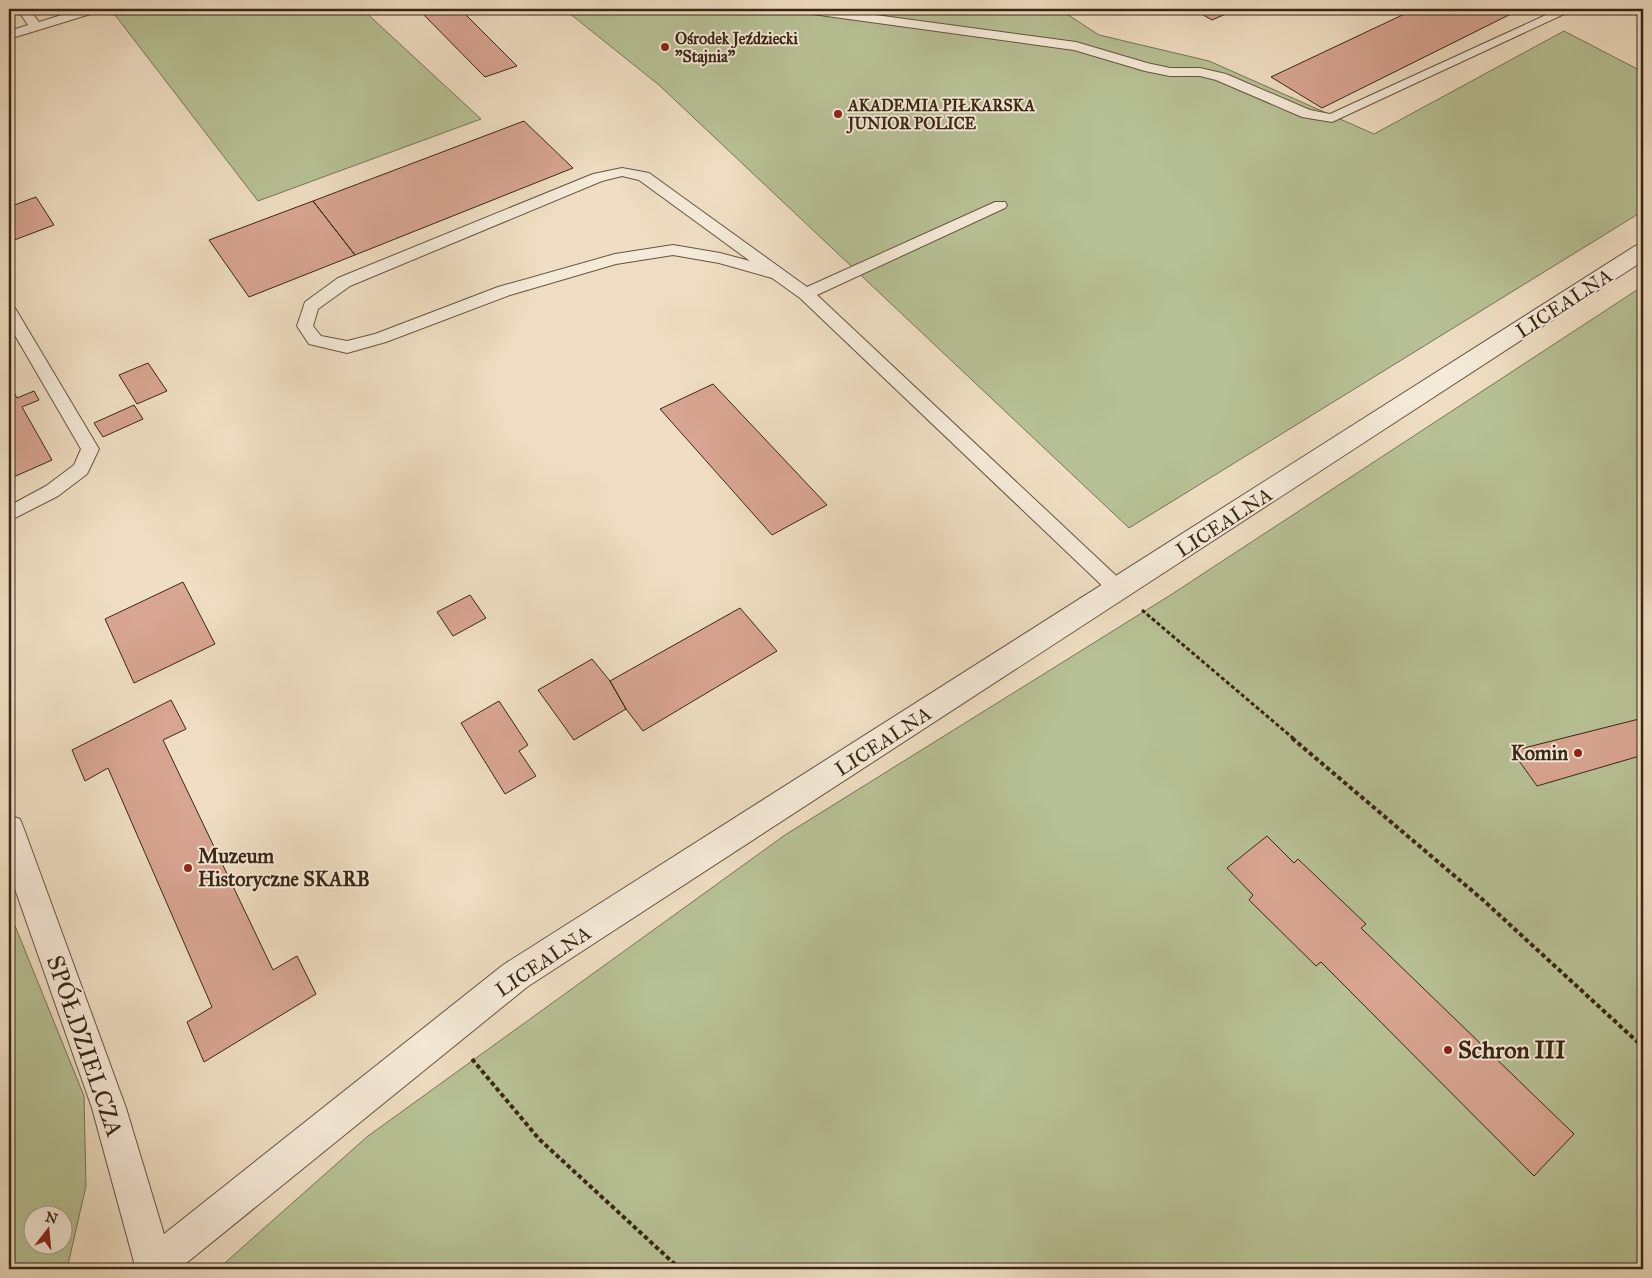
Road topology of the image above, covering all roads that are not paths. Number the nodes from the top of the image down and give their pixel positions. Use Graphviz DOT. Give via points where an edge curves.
graph roads {
  1 [pos="23,9"];
  2 [pos="93,9"];
  3 [pos="805,9"];
  4 [pos="1569,9"];
  5 [pos="1634,9"];
  6 [pos="1643,13"];
  7 [pos="36,26"];
  8 [pos="9,35"];
  9 [pos="1000,205"];
  10 [pos="1643,251"];
  11 [pos="778,274"];
  12 [pos="806,294"];
  13 [pos="9,312"];
  14 [pos="9,514"];
  15 [pos="1119,590"];
  16 [pos="9,829"];
  17 [pos="152,1267"];
  1 -- 7 [label="lane"];
  2 -- 7 [label="lane"];
  3 -- 4 [label="lane" via="1076,46 1145,67 1221,77 1307,114 1332,118"];
  5 -- 6 [label="lane"];
  7 -- 8 [label="lane"];
  9 -- 12 [label="lane"];
  10 -- 15 [label="street, LICEALNA"];
  11 -- 11 [label="lane" via="720,258 673,250 616,259 504,291 380,338 347,347 315,340 306,326 311,306 344,282 598,177 622,172 644,176"];
  11 -- 12 [label="lane"];
  12 -- 15 [label="lane"];
  13 -- 14 [label="lane" via="90,449 81,469 52,491"];
  15 -- 17 [label="street, LICEALNA" via="515,976"];
  16 -- 17 [label="street, SPÓŁDZIELCZA" via="109,1108"];
}
